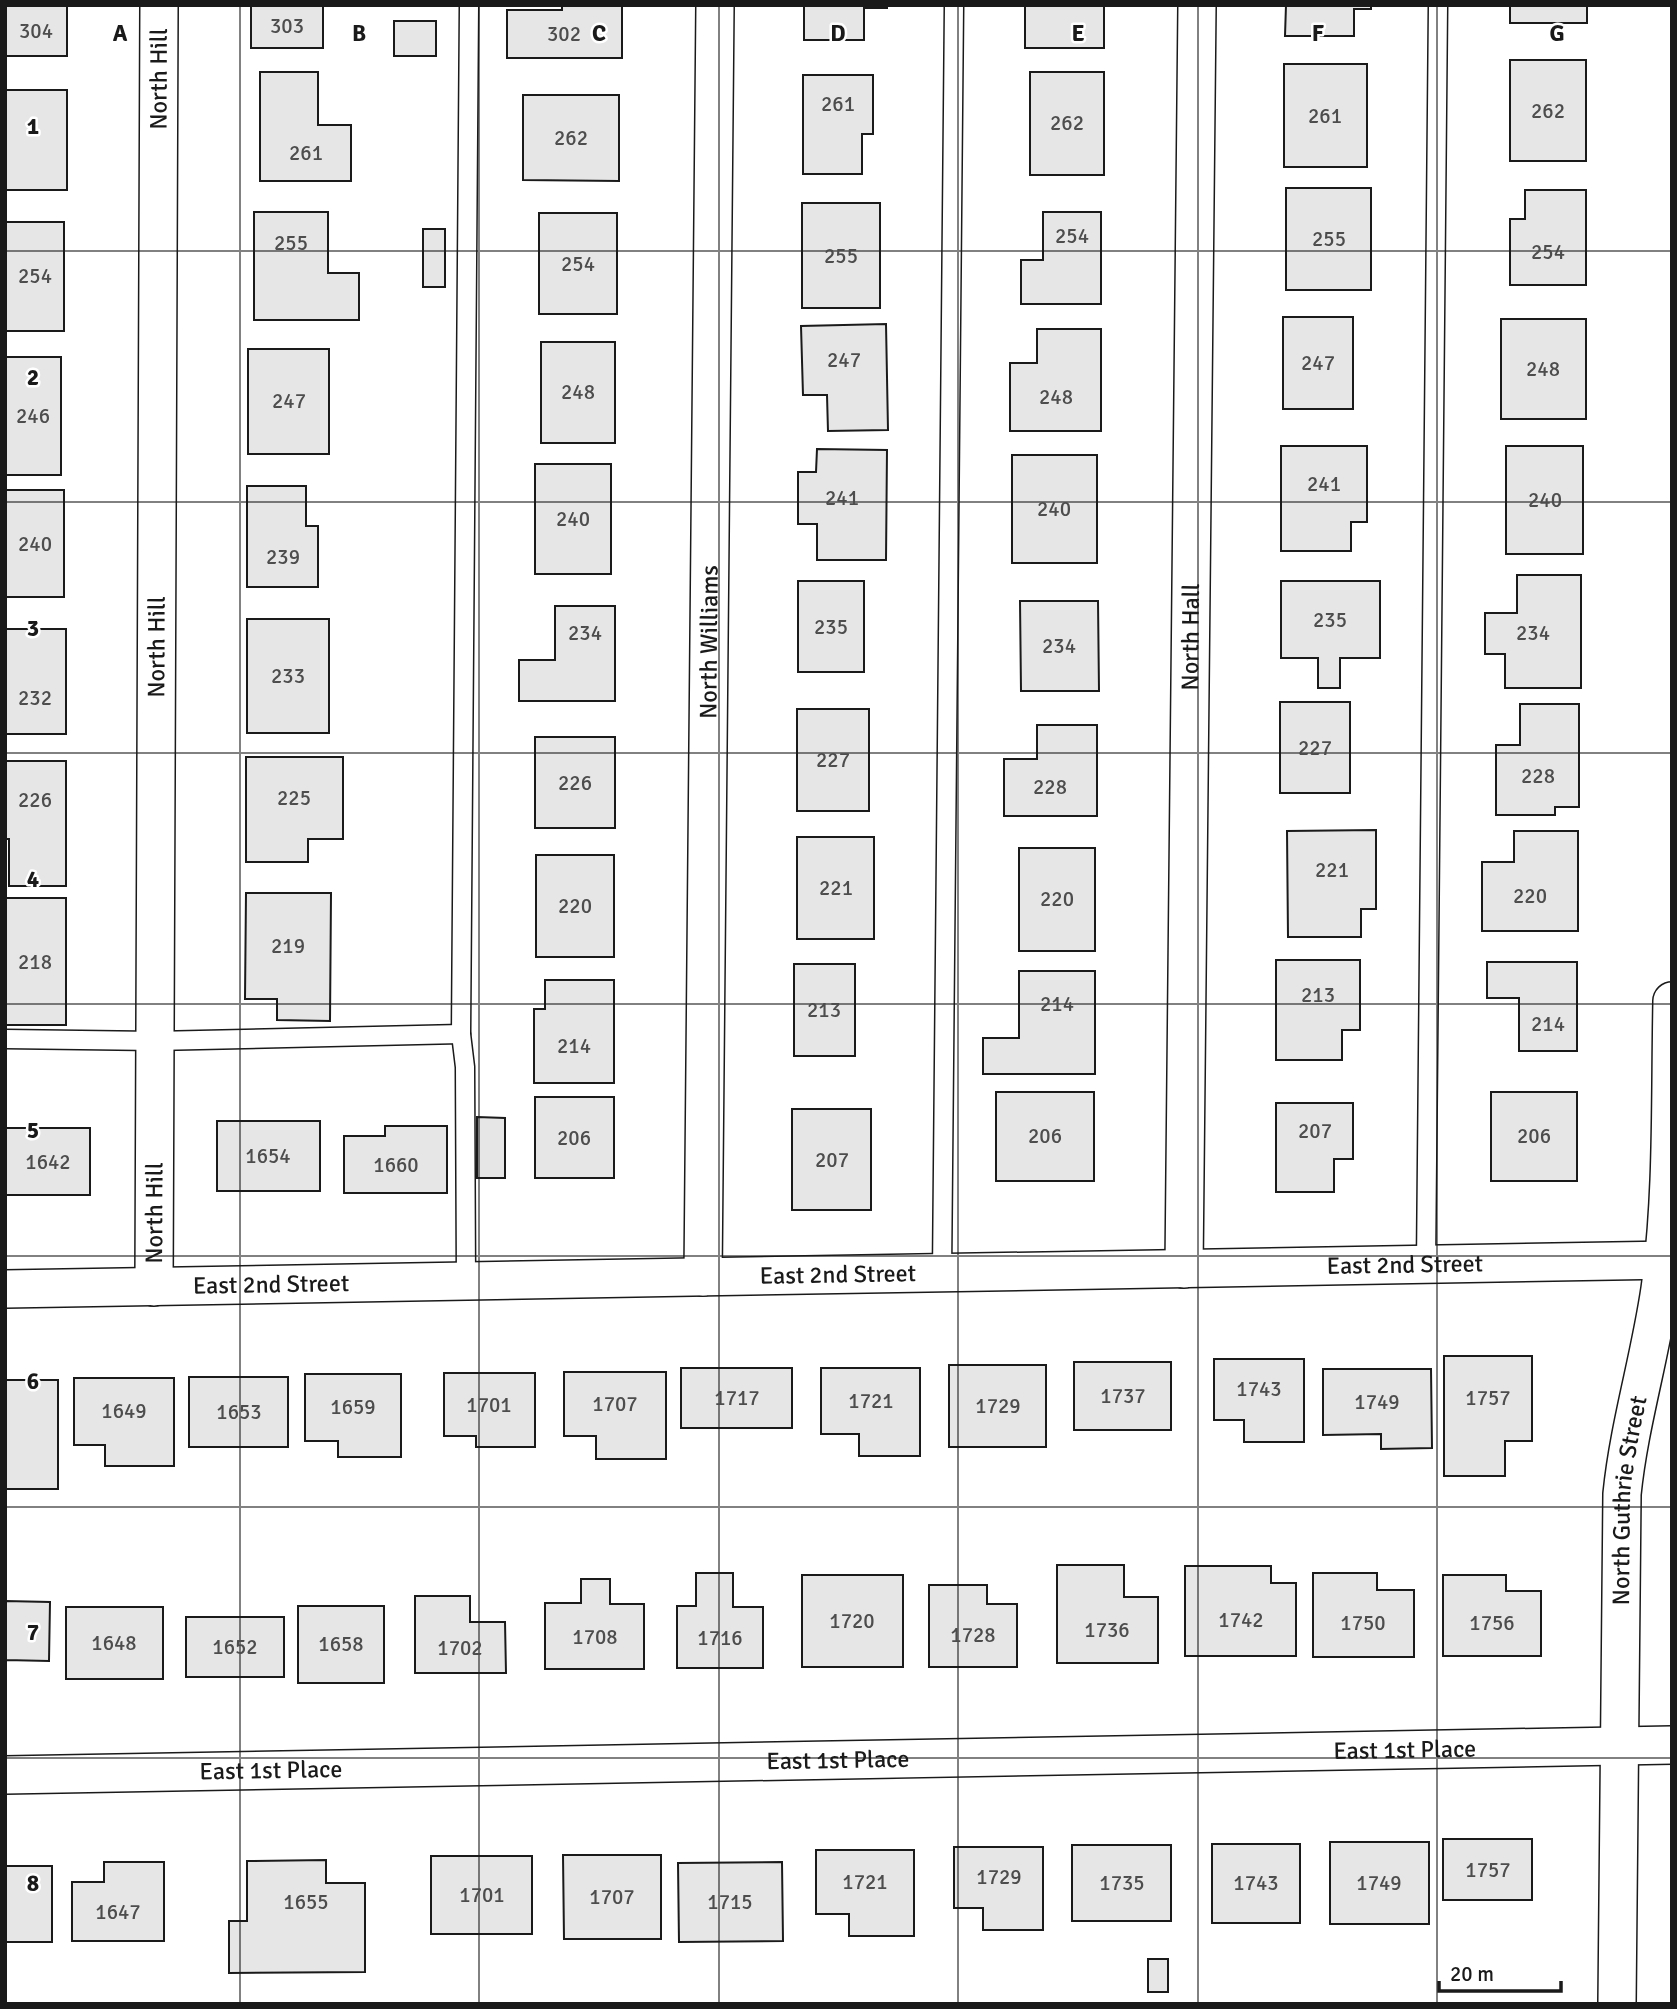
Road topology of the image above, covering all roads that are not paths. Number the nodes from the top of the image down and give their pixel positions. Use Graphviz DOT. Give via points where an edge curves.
graph roads {
  1 [pos="159,5"];
  2 [pos="468,5"];
  3 [pos="715,5"];
  4 [pos="954,5"];
  5 [pos="1197,5"];
  6 [pos="1438,5"];
  7 [pos="1672,1001"];
  8 [pos="461,1034"];
  9 [pos="5,1039"];
  10 [pos="155,1041"];
  11 [pos="1667,1260"];
  12 [pos="1426,1265"];
  13 [pos="1184,1269"];
  14 [pos="942,1273"];
  15 [pos="703,1277"];
  16 [pos="466,1281"];
  17 [pos="154,1287"];
  18 [pos="5,1289"];
  19 [pos="1672,1745"];
  20 [pos="1619,1747"];
  21 [pos="5,1775"];
  22 [pos="1616,2004"];
  1 -- 10 [label="street, North Hill"];
  2 -- 8 [label="lane"];
  3 -- 15 [label="street, North Williams"];
  4 -- 14 [label="lane"];
  5 -- 13 [label="street, North Hall"];
  6 -- 12 [label="lane"];
  7 -- 11 [label="street, North Guthrie Street"];
  8 -- 10 [label="lane"];
  8 -- 16 [label="lane"];
  9 -- 10 [label="lane"];
  10 -- 17 [label="street, North Hill"];
  11 -- 12 [label="street, East 2nd Street"];
  11 -- 20 [label="street, North Guthrie Street" via="1627,1445 1622,1494"];
  12 -- 13 [label="street, East 2nd Street"];
  13 -- 14 [label="street, East 2nd Street"];
  14 -- 15 [label="street, East 2nd Street"];
  15 -- 16 [label="street, East 2nd Street"];
  16 -- 17 [label="street, East 2nd Street"];
  17 -- 18 [label="street, East 2nd Street"];
  19 -- 20 [label="street, East 1st Place"];
  20 -- 21 [label="street, East 1st Place"];
  20 -- 22 [label="street, North Guthrie Street"];
}
